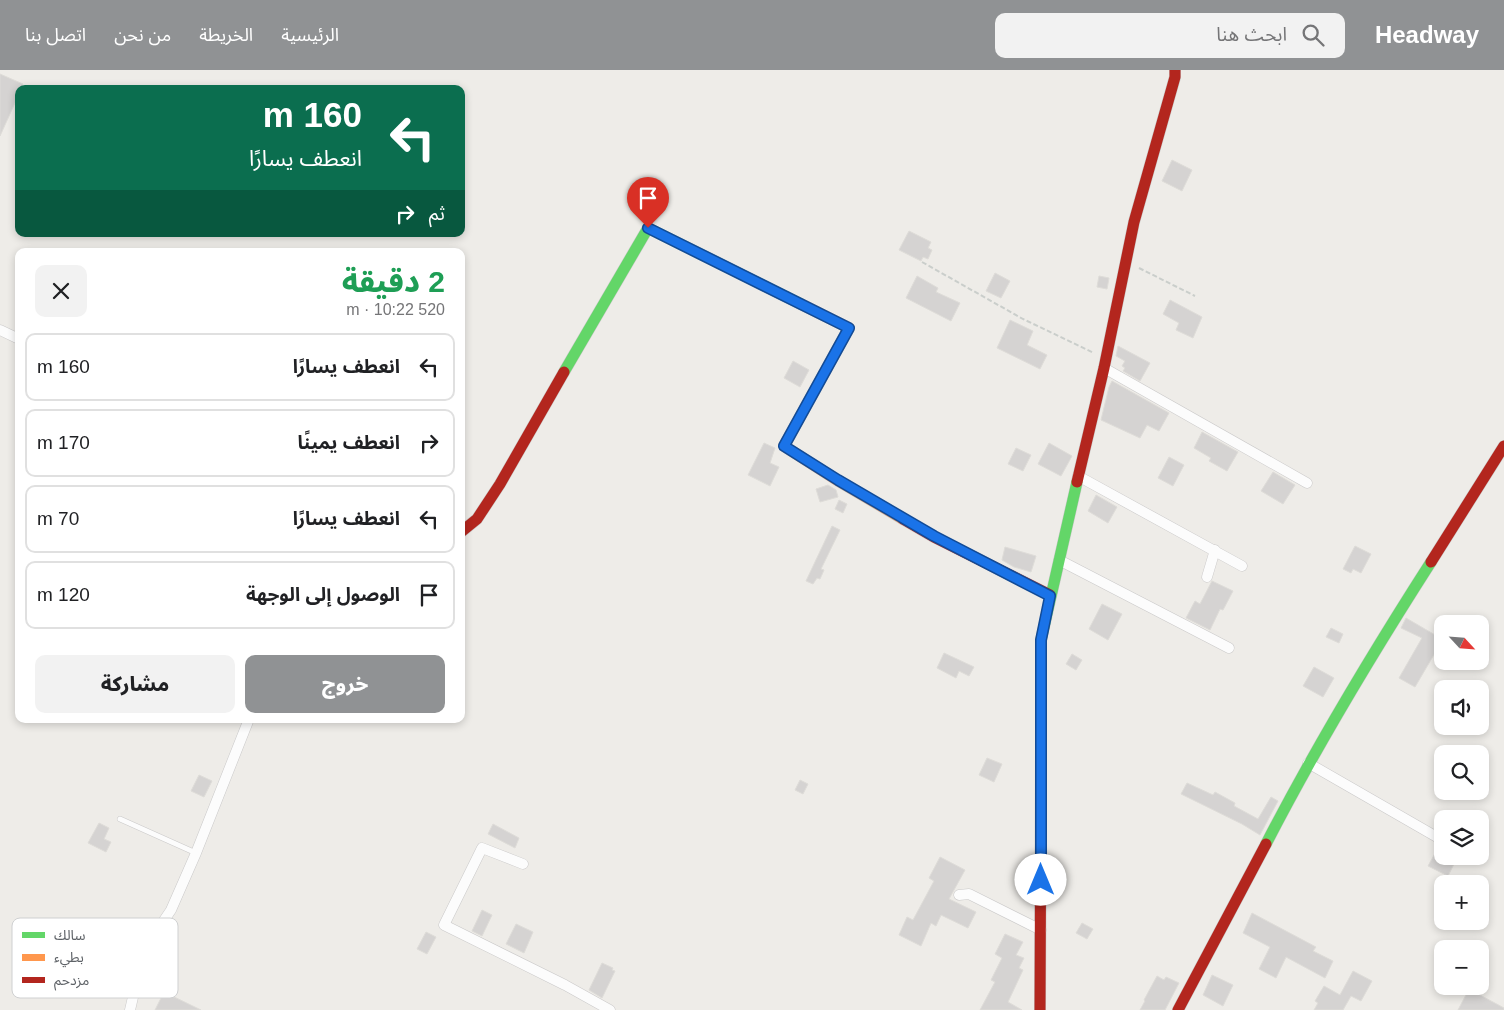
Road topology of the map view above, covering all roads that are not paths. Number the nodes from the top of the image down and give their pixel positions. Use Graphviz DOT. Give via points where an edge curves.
graph roads {
  1 [pos="1176,70"];
  2 [pos="0,330"];
  3 [pos="15,337"];
  4 [pos="1105,363"];
  5 [pos="1504,446"];
  6 [pos="1078,476"];
  7 [pos="1307,483"];
  8 [pos="465,529"];
  9 [pos="1215,550"];
  10 [pos="1059,560"];
  11 [pos="1242,566"];
  12 [pos="1207,577"];
  13 [pos="1050,596"];
  14 [pos="1230,648"];
  15 [pos="247,723"];
  16 [pos="1308,763"];
  17 [pos="120,818"];
  18 [pos="1434,835"];
  19 [pos="196,853"];
  20 [pos="523,864"];
  21 [pos="959,895"];
  22 [pos="166,918"];
  23 [pos="1041,930"];
  24 [pos="610,1010"];
  25 [pos="1040,1010"];
  26 [pos="1178,1010"];
  1 -- 4 [label="street" via="1134,222"];
  2 -- 3 [label="street"];
  4 -- 6 [label="street"];
  4 -- 7 [label="street"];
  5 -- 16 [label="street" via="1368,661"];
  6 -- 9 [label="street"];
  6 -- 10 [label="street"];
  8 -- 13 [label="street" via="477,520 500,484 648,228 849,328 784,446 934,536"];
  9 -- 11 [label="street"];
  9 -- 12 [label="street"];
  10 -- 13 [label="street"];
  10 -- 14 [label="street"];
  13 -- 23 [label="street" via="1041,640"];
  15 -- 19 [label="street"];
  16 -- 18 [label="street"];
  16 -- 26 [label="street"];
  17 -- 19 [label="lane"];
  19 -- 22 [label="street"];
  20 -- 24 [label="street" via="482,848 444,925 565,984"];
  21 -- 23 [label="street" via="969,894"];
  23 -- 25 [label="street"];
}
